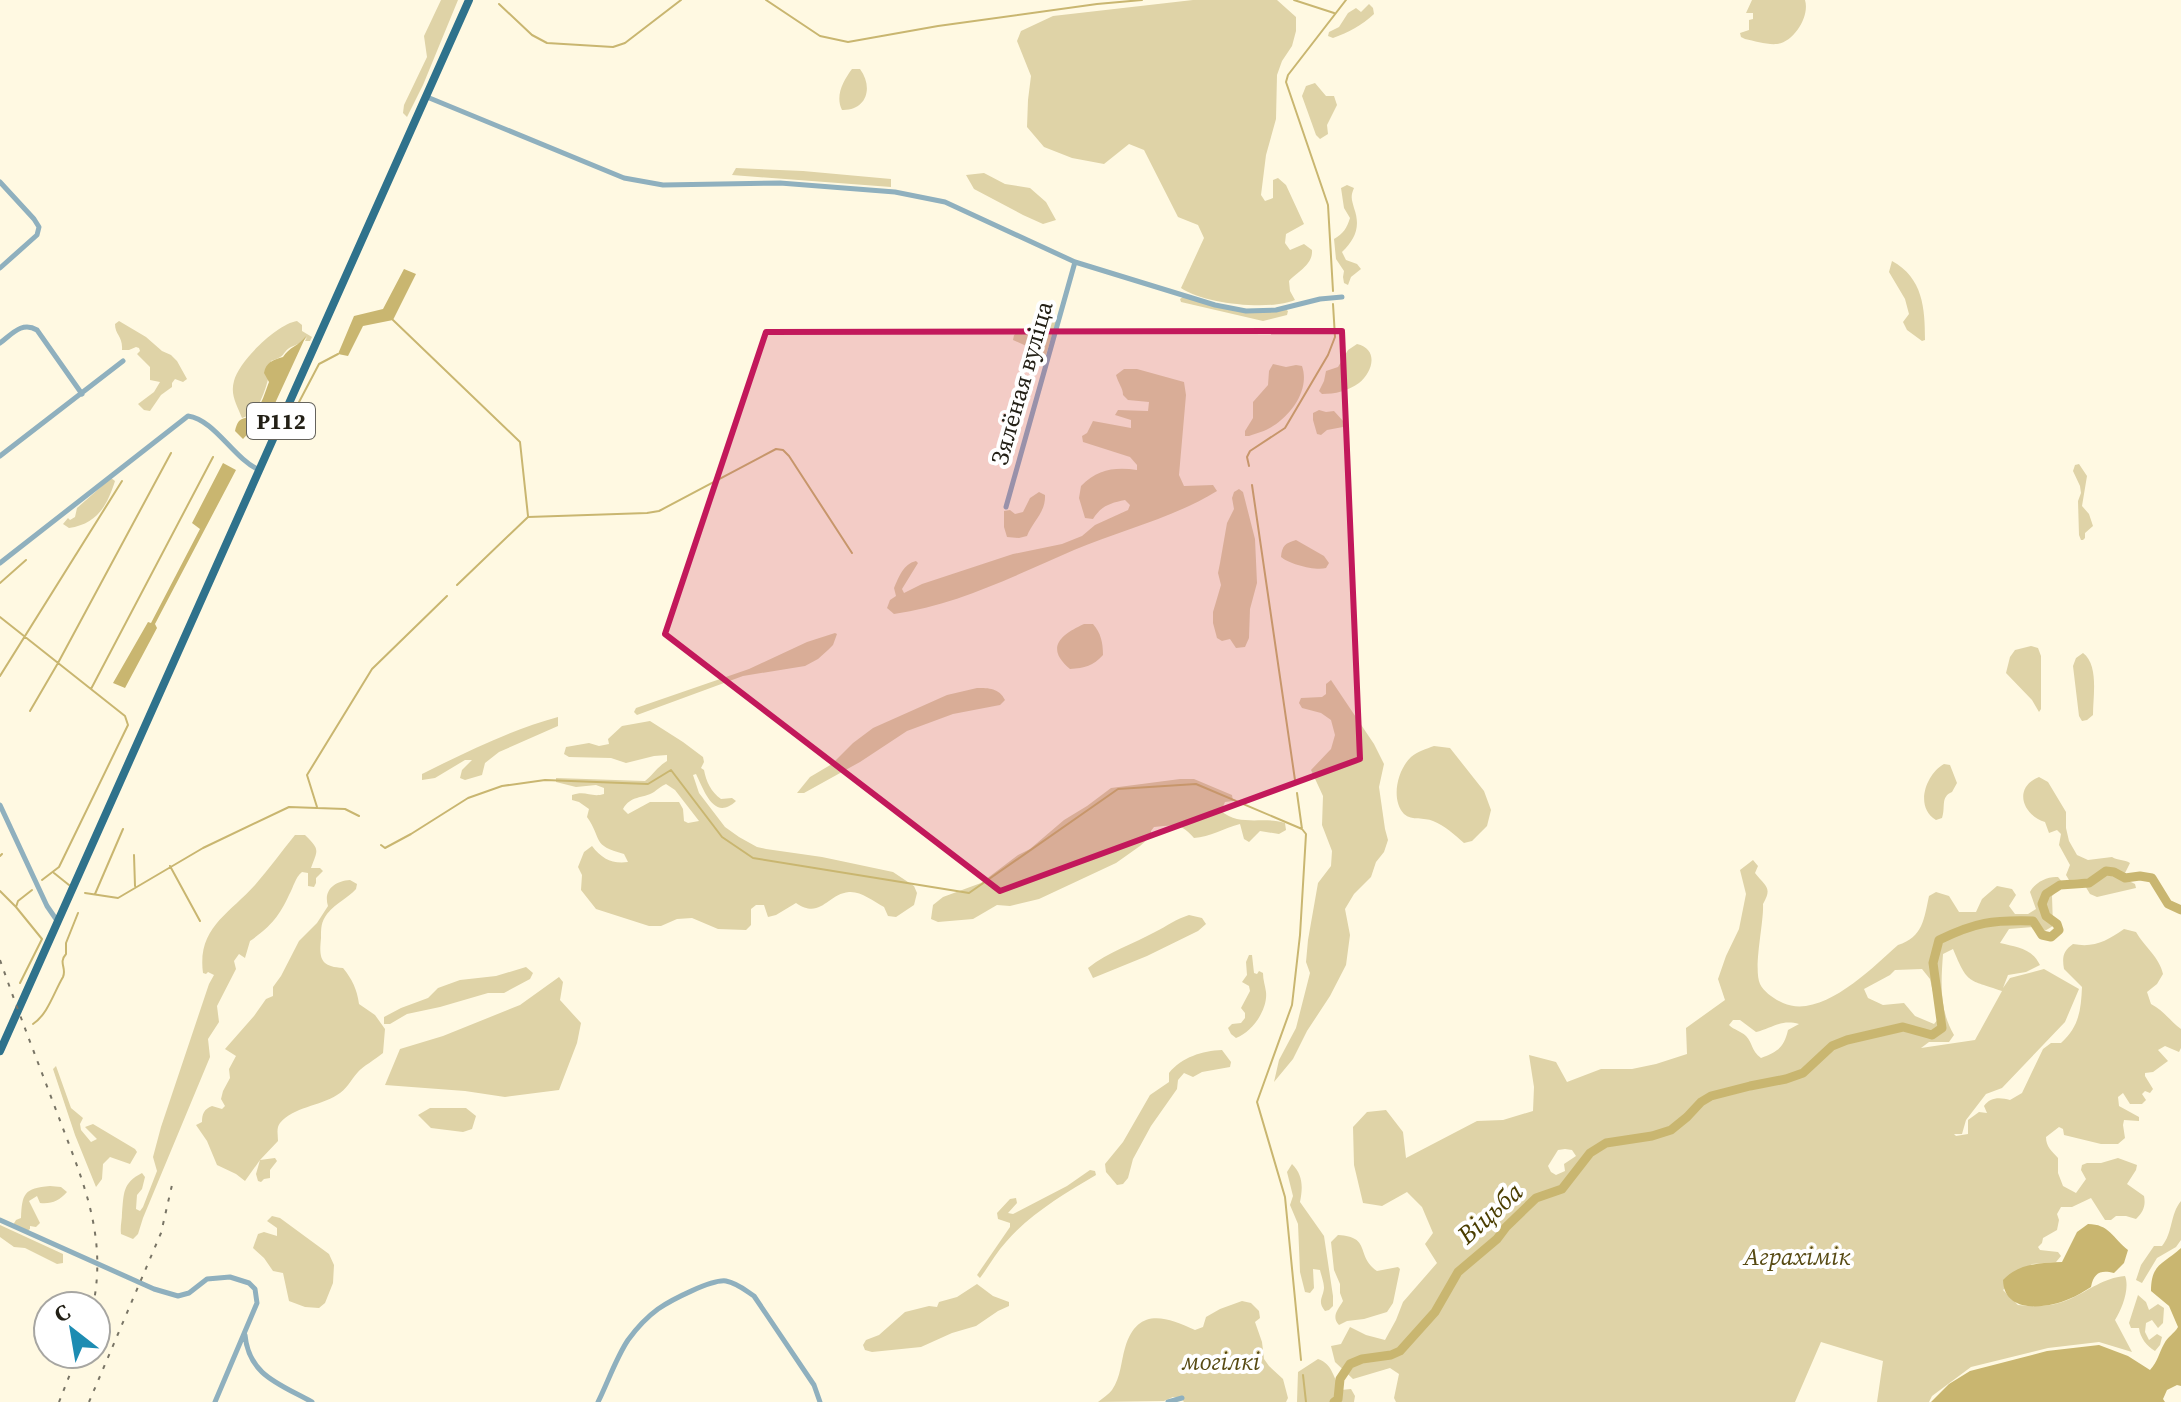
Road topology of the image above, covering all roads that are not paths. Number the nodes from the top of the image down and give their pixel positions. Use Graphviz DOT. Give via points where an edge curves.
graph roads {
  1 [pos="469,0"];
  2 [pos="426,96"];
  3 [pos="0,182"];
  4 [pos="1074,265"];
  5 [pos="0,268"];
  6 [pos="1342,297"];
  7 [pos="0,343"];
  8 [pos="123,361"];
  9 [pos="82,394"];
  10 [pos="0,456"];
  11 [pos="259,470"];
  12 [pos="1006,507"];
  13 [pos="0,563"];
  14 [pos="0,805"];
  15 [pos="58,923"];
  16 [pos="0,1051"];
  17 [pos="0,1220"];
  18 [pos="245,1334"];
  19 [pos="1182,1398"];
  20 [pos="215,1402"];
  21 [pos="312,1402"];
  22 [pos="598,1402"];
  23 [pos="820,1402"];
  24 [pos="1168,1402"];
  1 -- 2 [label="main road, Р112"];
  2 -- 4 [label="street" via="624,178 663,185 780,183 895,192 945,202"];
  2 -- 11 [label="main road, Р112"];
  3 -- 5 [label="street" via="39,227 37,235"];
  4 -- 6 [label="street" via="1246,311"];
  4 -- 12 [label="street, Зялёная вуліца"];
  7 -- 9 [label="street" via="23,326 37,330"];
  8 -- 9 [label="street"];
  9 -- 10 [label="street"];
  11 -- 13 [label="street" via="202,421 188,416"];
  11 -- 15 [label="main road, Р112"];
  14 -- 15 [label="street"];
  15 -- 16 [label="main road, Р112"];
  17 -- 18 [label="street" via="178,1296 214,1277 249,1283 257,1303"];
  18 -- 20 [label="street"];
  18 -- 21 [label="street" via="258,1370"];
  19 -- 24 [label="street"];
  22 -- 23 [label="street" via="627,1341 644,1321 696,1288 725,1281 754,1296"];
}
